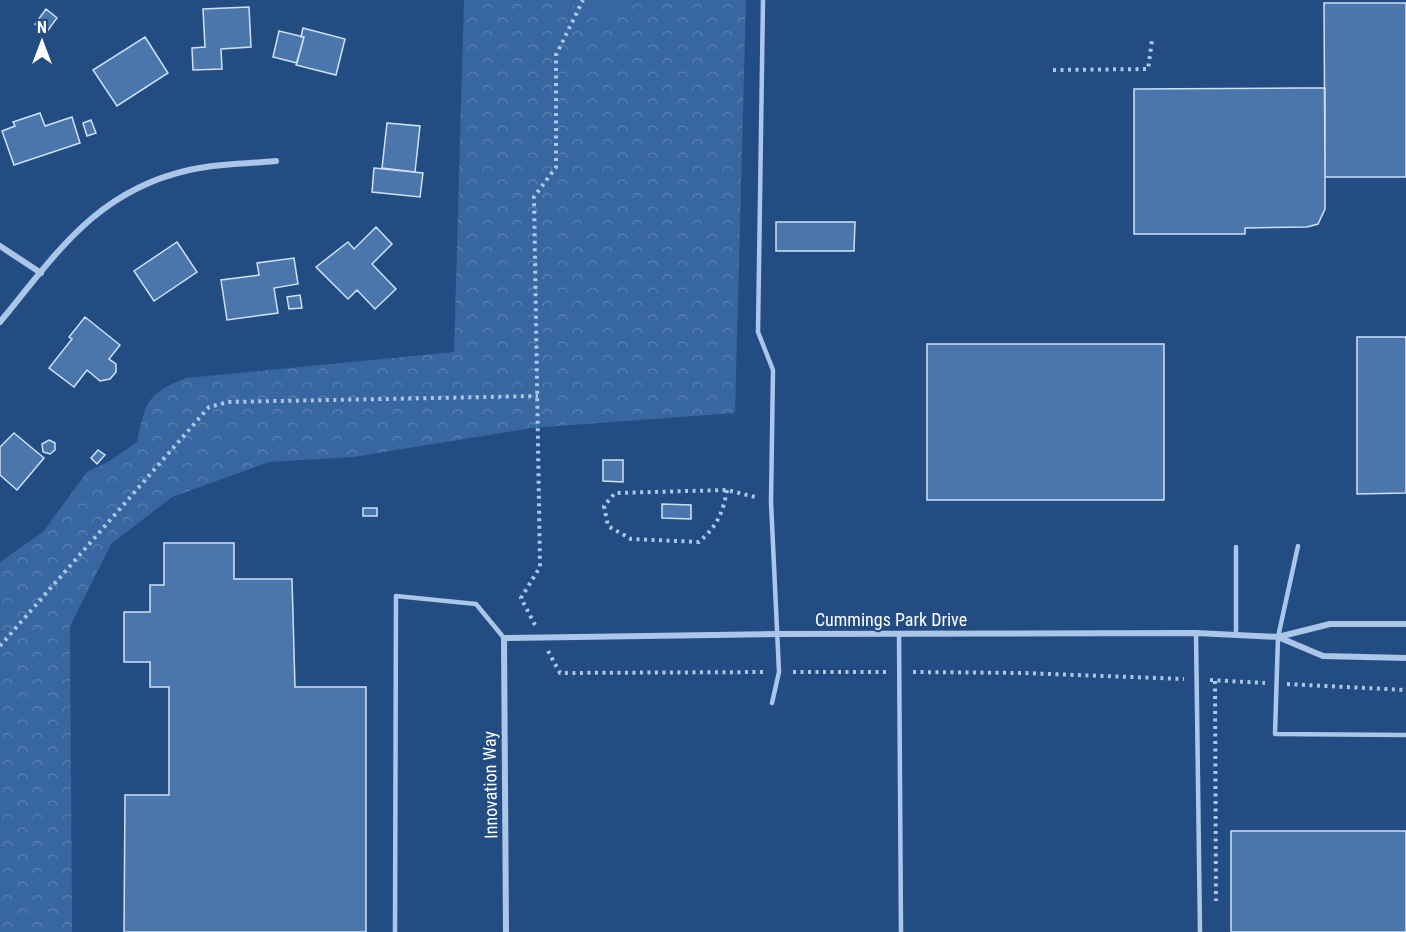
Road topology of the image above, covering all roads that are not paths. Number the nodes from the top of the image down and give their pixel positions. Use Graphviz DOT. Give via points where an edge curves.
graph roads {
  1 [pos="763,0"];
  2 [pos="276,161"];
  3 [pos="0,246"];
  4 [pos="41,273"];
  5 [pos="0,322"];
  6 [pos="1298,546"];
  7 [pos="1236,547"];
  8 [pos="1406,624"];
  9 [pos="1196,633"];
  10 [pos="778,634"];
  11 [pos="899,634"];
  12 [pos="1236,634"];
  13 [pos="1278,637"];
  14 [pos="504,639"];
  15 [pos="1406,658"];
  16 [pos="772,703"];
  17 [pos="1406,735"];
  18 [pos="395,932"];
  19 [pos="506,932"];
  20 [pos="901,932"];
  21 [pos="1200,932"];
  1 -- 10 [label="lane" via="758,332 773,370 771,502"];
  2 -- 4 [label="street" via="190,169 151,182 118,198 84,223"];
  3 -- 4 [label="street"];
  4 -- 5 [label="street"];
  6 -- 13 [label="lane"];
  7 -- 12 [label="lane"];
  8 -- 13 [label="street, Cummings Park Drive" via="1330,624"];
  9 -- 11 [label="street, Cummings Park Drive"];
  9 -- 12 [label="street, Cummings Park Drive"];
  9 -- 21 [label="lane"];
  10 -- 11 [label="street, Cummings Park Drive"];
  10 -- 14 [label="street, Cummings Park Drive"];
  10 -- 16 [label="lane" via="780,672"];
  11 -- 20 [label="lane"];
  12 -- 13 [label="street, Cummings Park Drive"];
  13 -- 15 [label="street, Cummings Park Drive" via="1323,656"];
  13 -- 17 [label="lane" via="1275,734"];
  14 -- 18 [label="lane" via="476,604 396,596"];
  14 -- 19 [label="street, Innovation Way"];
}
